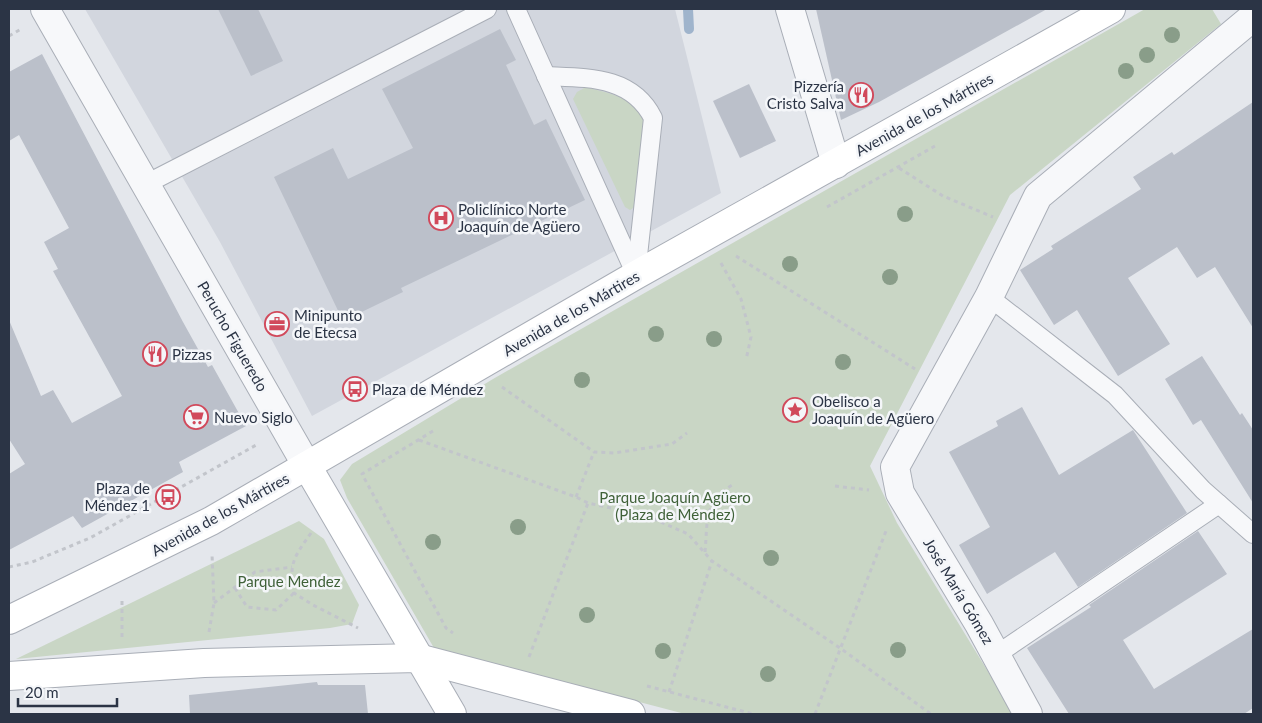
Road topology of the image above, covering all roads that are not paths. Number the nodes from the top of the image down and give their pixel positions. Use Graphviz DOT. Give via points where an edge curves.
graph roads {
  1 [pos="45,9"];
  2 [pos="487,9"];
  3 [pos="516,9"];
  4 [pos="790,9"];
  5 [pos="1111,9"];
  6 [pos="1248,9"];
  7 [pos="1253,16"];
  8 [pos="546,76"];
  9 [pos="836,164"];
  10 [pos="146,184"];
  11 [pos="636,274"];
  12 [pos="990,297"];
  13 [pos="307,466"];
  14 [pos="1219,504"];
  15 [pos="1253,534"];
  16 [pos="15,614"];
  17 [pos="996,655"];
  18 [pos="418,658"];
  19 [pos="9,676"];
  20 [pos="452,714"];
  21 [pos="631,714"];
  22 [pos="1028,714"];
  1 -- 10 [label="street, Perucho Figueredo"];
  2 -- 10 [label="lane"];
  3 -- 8 [label="lane"];
  4 -- 9 [label="street"];
  5 -- 9 [label="main road, Avenida de los Mártires"];
  6 -- 7 [label="street"];
  7 -- 12 [label="street" via="1038,196"];
  8 -- 11 [label="lane"];
  8 -- 11 [label="lane" via="594,78 624,88 646,104 653,118"];
  9 -- 11 [label="main road, Avenida de los Mártires"];
  10 -- 13 [label="street, Perucho Figueredo"];
  11 -- 13 [label="main road, Avenida de los Mártires"];
  12 -- 14 [label="lane" via="1115,395"];
  12 -- 17 [label="street, José María Gómez" via="895,467 900,493"];
  13 -- 16 [label="main road, Avenida de los Mártires" via="123,566"];
  13 -- 18 [label="main road, Perucho Figueredo"];
  14 -- 15 [label="lane"];
  14 -- 17 [label="lane"];
  17 -- 22 [label="street, José María Gómez"];
  18 -- 19 [label="main road" via="204,663"];
  18 -- 20 [label="main road, Perucho Figueredo"];
  18 -- 21 [label="main road"];
}
